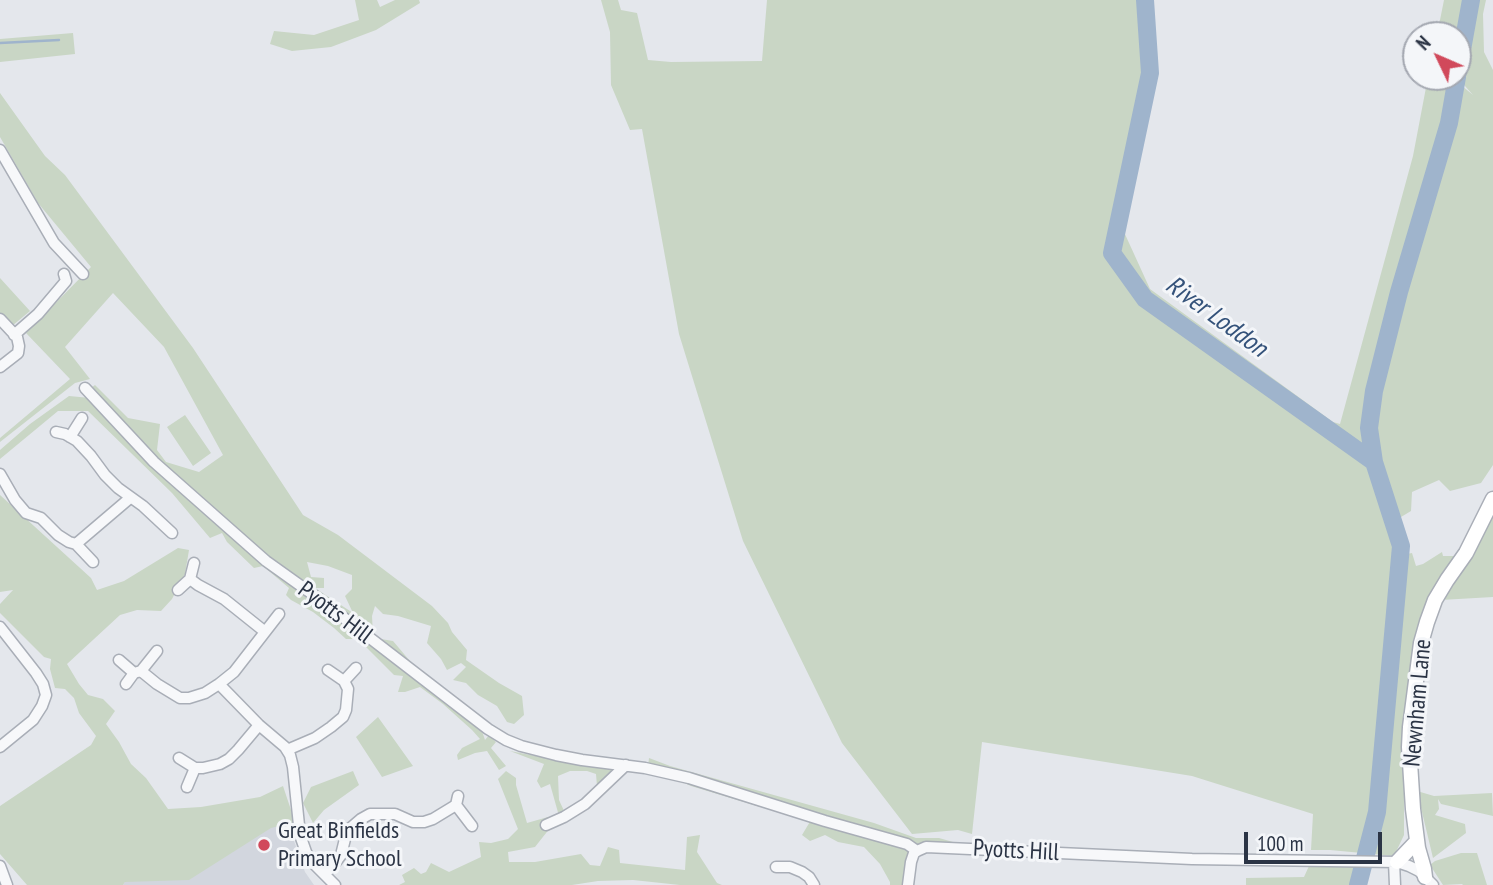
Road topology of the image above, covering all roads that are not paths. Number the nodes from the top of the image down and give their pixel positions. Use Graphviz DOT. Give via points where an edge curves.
graph roads {
  1 [pos="1,154"];
  2 [pos="74,264"];
  3 [pos="83,274"];
  4 [pos="0,319"];
  5 [pos="14,335"];
  6 [pos="0,367"];
  7 [pos="85,388"];
  8 [pos="82,418"];
  9 [pos="56,432"];
  10 [pos="70,437"];
  11 [pos="0,474"];
  12 [pos="130,498"];
  13 [pos="1493,499"];
  14 [pos="172,533"];
  15 [pos="76,544"];
  16 [pos="93,562"];
  17 [pos="194,563"];
  18 [pos="190,579"];
  19 [pos="178,590"];
  20 [pos="279,614"];
  21 [pos="0,627"];
  22 [pos="264,631"];
  23 [pos="10,642"];
  24 [pos="0,650"];
  25 [pos="158,651"];
  26 [pos="119,660"];
  27 [pos="356,668"];
  28 [pos="328,670"];
  29 [pos="137,672"];
  30 [pos="344,681"];
  31 [pos="126,684"];
  32 [pos="219,684"];
  33 [pos="259,725"];
  34 [pos="0,747"];
  35 [pos="288,750"];
  36 [pos="179,758"];
  37 [pos="626,765"];
  38 [pos="195,768"];
  39 [pos="187,787"];
  40 [pos="546,825"];
  41 [pos="472,826"];
  42 [pos="1417,841"];
  43 [pos="917,851"];
  44 [pos="1395,862"];
  45 [pos="0,866"];
  46 [pos="776,867"];
  47 [pos="325,874"];
  48 [pos="1425,878"];
  49 [pos="7,885"];
  50 [pos="335,885"];
  51 [pos="814,885"];
  52 [pos="908,885"];
  53 [pos="1395,885"];
  1 -- 2 [label="street" via="54,243"];
  2 -- 3 [label="street"];
  2 -- 5 [label="street" via="61,277 66,281"];
  4 -- 5 [label="street"];
  5 -- 6 [label="street" via="18,353"];
  7 -- 37 [label="street, Pyotts Hill" via="154,462 266,561 488,729 521,746"];
  8 -- 10 [label="street"];
  9 -- 10 [label="street"];
  10 -- 12 [label="street"];
  11 -- 15 [label="street" via="26,513 41,518 58,535"];
  12 -- 14 [label="street"];
  12 -- 15 [label="street"];
  13 -- 42 [label="street, Newnham Lane" via="1435,600 1421,643 1409,747"];
  15 -- 16 [label="street"];
  17 -- 18 [label="street"];
  18 -- 19 [label="street"];
  18 -- 22 [label="street"];
  20 -- 22 [label="street"];
  21 -- 23 [label="street"];
  22 -- 32 [label="street" via="245,659"];
  23 -- 24 [label="street"];
  23 -- 34 [label="street" via="36,673 46,695 33,720"];
  25 -- 29 [label="street"];
  26 -- 29 [label="street"];
  27 -- 30 [label="street"];
  28 -- 30 [label="street"];
  29 -- 31 [label="street"];
  29 -- 32 [label="street" via="180,698"];
  30 -- 35 [label="street" via="348,700 343,717 315,738"];
  32 -- 33 [label="street"];
  33 -- 35 [label="street"];
  33 -- 38 [label="street" via="229,759"];
  35 -- 47 [label="street" via="300,835 312,862"];
  36 -- 38 [label="street"];
  37 -- 40 [label="street" via="585,804"];
  37 -- 43 [label="street, Pyotts Hill" via="689,778 907,844"];
  38 -- 39 [label="street"];
  41 -- 47 [label="street" via="457,801 424,822 395,814 370,814 347,831 341,855"];
  42 -- 44 [label="street"];
  42 -- 48 [label="street, Newnham Lane"];
  43 -- 44 [label="street, Pyotts Hill" via="926,847"];
  43 -- 52 [label="street"];
  44 -- 48 [label="street, Pyotts Hill"];
  44 -- 53 [label="street"];
  45 -- 49 [label="street"];
  46 -- 51 [label="street" via="802,872"];
  47 -- 50 [label="street"];
}
